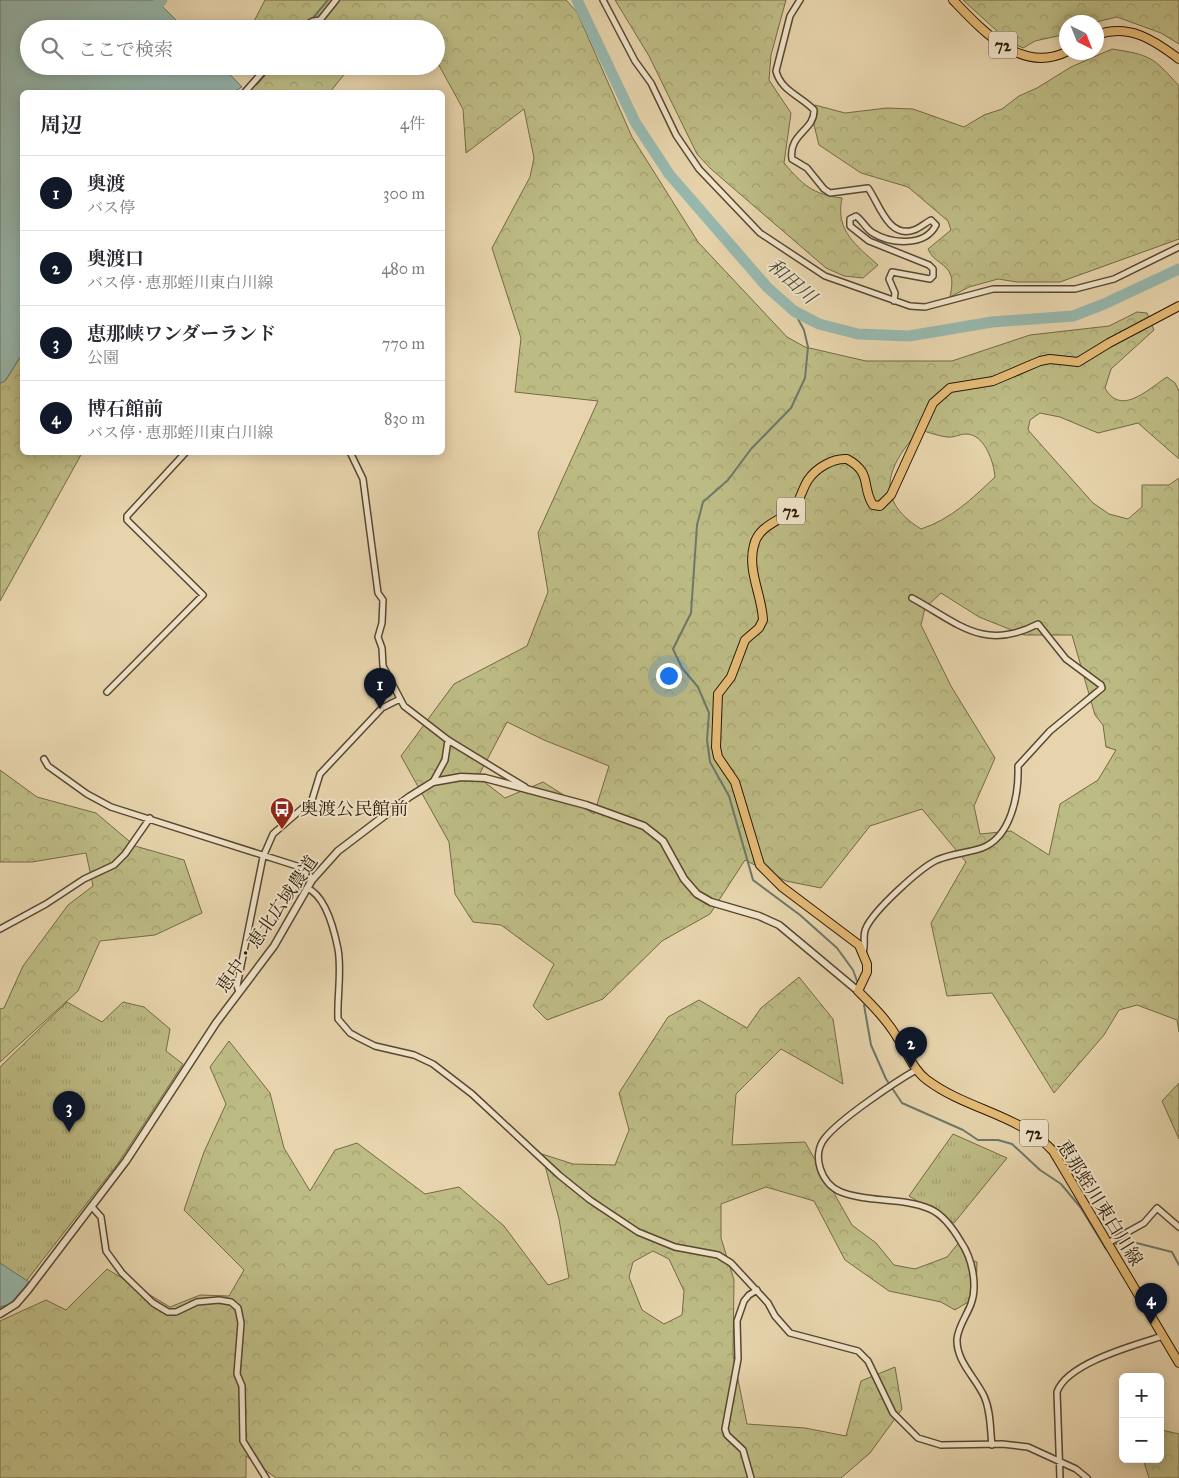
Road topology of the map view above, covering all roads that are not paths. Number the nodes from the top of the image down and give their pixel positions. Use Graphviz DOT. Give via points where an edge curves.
graph roads {
  1 [pos="336,0"];
  2 [pos="603,0"];
  3 [pos="800,0"];
  4 [pos="953,0"];
  5 [pos="320,20"];
  6 [pos="1104,33"];
  7 [pos="1059,54"];
  8 [pos="1179,60"];
  9 [pos="260,75"];
  10 [pos="247,90"];
  11 [pos="1179,247"];
  12 [pos="894,301"];
  13 [pos="1179,306"];
  14 [pos="183,455"];
  15 [pos="351,455"];
  16 [pos="912,598"];
  17 [pos="108,692"];
  18 [pos="400,698"];
  19 [pos="448,740"];
  20 [pos="44,759"];
  21 [pos="433,782"];
  22 [pos="529,790"];
  23 [pos="150,818"];
  24 [pos="263,857"];
  25 [pos="313,879"];
  26 [pos="307,888"];
  27 [pos="0,930"];
  28 [pos="863,954"];
  29 [pos="858,991"];
  30 [pos="239,992"];
  31 [pos="916,1070"];
  32 [pos="92,1208"];
  33 [pos="1179,1227"];
  34 [pos="1108,1243"];
  35 [pos="756,1290"];
  36 [pos="0,1314"];
  37 [pos="1163,1336"];
  38 [pos="1176,1350"];
  39 [pos="1179,1363"];
  40 [pos="992,1444"];
  41 [pos="1059,1461"];
  42 [pos="266,1478"];
  43 [pos="751,1478"];
  44 [pos="1060,1478"];
  45 [pos="1087,1478"];
  1 -- 5 [label="street"];
  2 -- 12 [label="street" via="688,154 741,214 760,232 825,276"];
  3 -- 12 [label="street" via="790,16 776,71 778,80 814,110 812,120 794,142 792,159 810,171 830,193 868,188 891,226 906,232 931,220 936,225 923,237 909,243 876,235 856,216 850,219 850,226 868,241 933,269 930,279 892,272 889,278"];
  4 -- 7 [label="main road, 72" via="1005,47 1042,59"];
  6 -- 8 [label="main road" via="1115,30 1138,33"];
  9 -- 10 [label="street"];
  11 -- 12 [label="street" via="1114,279 1075,288 993,290 925,307"];
  13 -- 28 [label="main road, 72" via="1078,362 1040,361 993,381 950,388 933,403 886,503 873,505 861,471 854,463 839,458 808,480 794,508 758,535 752,562 763,620 745,640 731,677 718,694 718,757 735,782 760,865 782,887 854,940"];
  14 -- 17 [label="street" via="127,516 127,520 203,595"];
  15 -- 18 [label="street" via="363,479 378,593 384,600 378,637 382,666"];
  16 -- 28 [label="street" via="968,632 1010,635 1038,624 1066,659 1102,688 1050,731 1018,766 1006,828 982,848 940,859 920,871 870,921 864,933 866,945"];
  18 -- 19 [label="street" via="404,706"];
  18 -- 24 [label="street" via="382,708 320,774 312,800 274,834"];
  19 -- 21 [label="street" via="445,760"];
  19 -- 22 [label="street"];
  20 -- 23 [label="street" via="48,766 87,794 111,806"];
  21 -- 22 [label="street, 恵中・恵北広域農道" via="476,777"];
  21 -- 25 [label="street, 恵中・恵北広域農道" via="338,851"];
  22 -- 29 [label="street, 恵中・恵北広域農道" via="586,805 652,830 663,841 684,879 698,894 711,902 779,925"];
  23 -- 24 [label="street"];
  23 -- 27 [label="street" via="114,865 84,879"];
  24 -- 25 [label="street" via="300,867"];
  24 -- 30 [label="street" via="242,957 237,986"];
  25 -- 26 [label="street, 恵中・恵北広域農道"];
  26 -- 30 [label="street, 恵中・恵北広域農道" via="271,951"];
  26 -- 35 [label="street" via="313,890 324,904 338,949 338,1019 350,1033 375,1046 427,1061 472,1094 590,1200 652,1239 718,1256 731,1263"];
  28 -- 29 [label="main road" via="867,972"];
  29 -- 31 [label="main road, 恵那蛭川東白川線 / 72" via="896,1035"];
  30 -- 32 [label="street, 恵中・恵北広域農道"];
  31 -- 34 [label="main road, 恵那蛭川東白川線 / 72" via="939,1088 1023,1126 1043,1140 1062,1163"];
  31 -- 40 [label="street" via="825,1138 820,1147 822,1175 839,1191 930,1208 950,1225 963,1244 972,1269 974,1293 957,1338 958,1350 986,1402"];
  32 -- 36 [label="street, 恵中・恵北広域農道" via="22,1297"];
  32 -- 42 [label="street" via="101,1217 106,1251 122,1273 153,1303 168,1312 176,1312 197,1302 219,1300 231,1302 238,1308 241,1323 237,1374 242,1386 243,1442"];
  33 -- 34 [label="street" via="1157,1208 1134,1230"];
  34 -- 37 [label="main road, 恵那蛭川東白川線 / 72"];
  35 -- 40 [label="street" via="790,1333 850,1349 868,1361 893,1413 918,1438 941,1446"];
  35 -- 43 [label="street" via="744,1301 737,1321 738,1359 725,1429 743,1450"];
  37 -- 38 [label="main road, 恵那蛭川東白川線 / 72"];
  37 -- 41 [label="street" via="1080,1367 1060,1383 1057,1392"];
  38 -- 39 [label="main road, 恵那蛭川東白川線 / 72"];
  40 -- 41 [label="street" via="1028,1447"];
  41 -- 44 [label="street"];
  41 -- 45 [label="street"];
}
